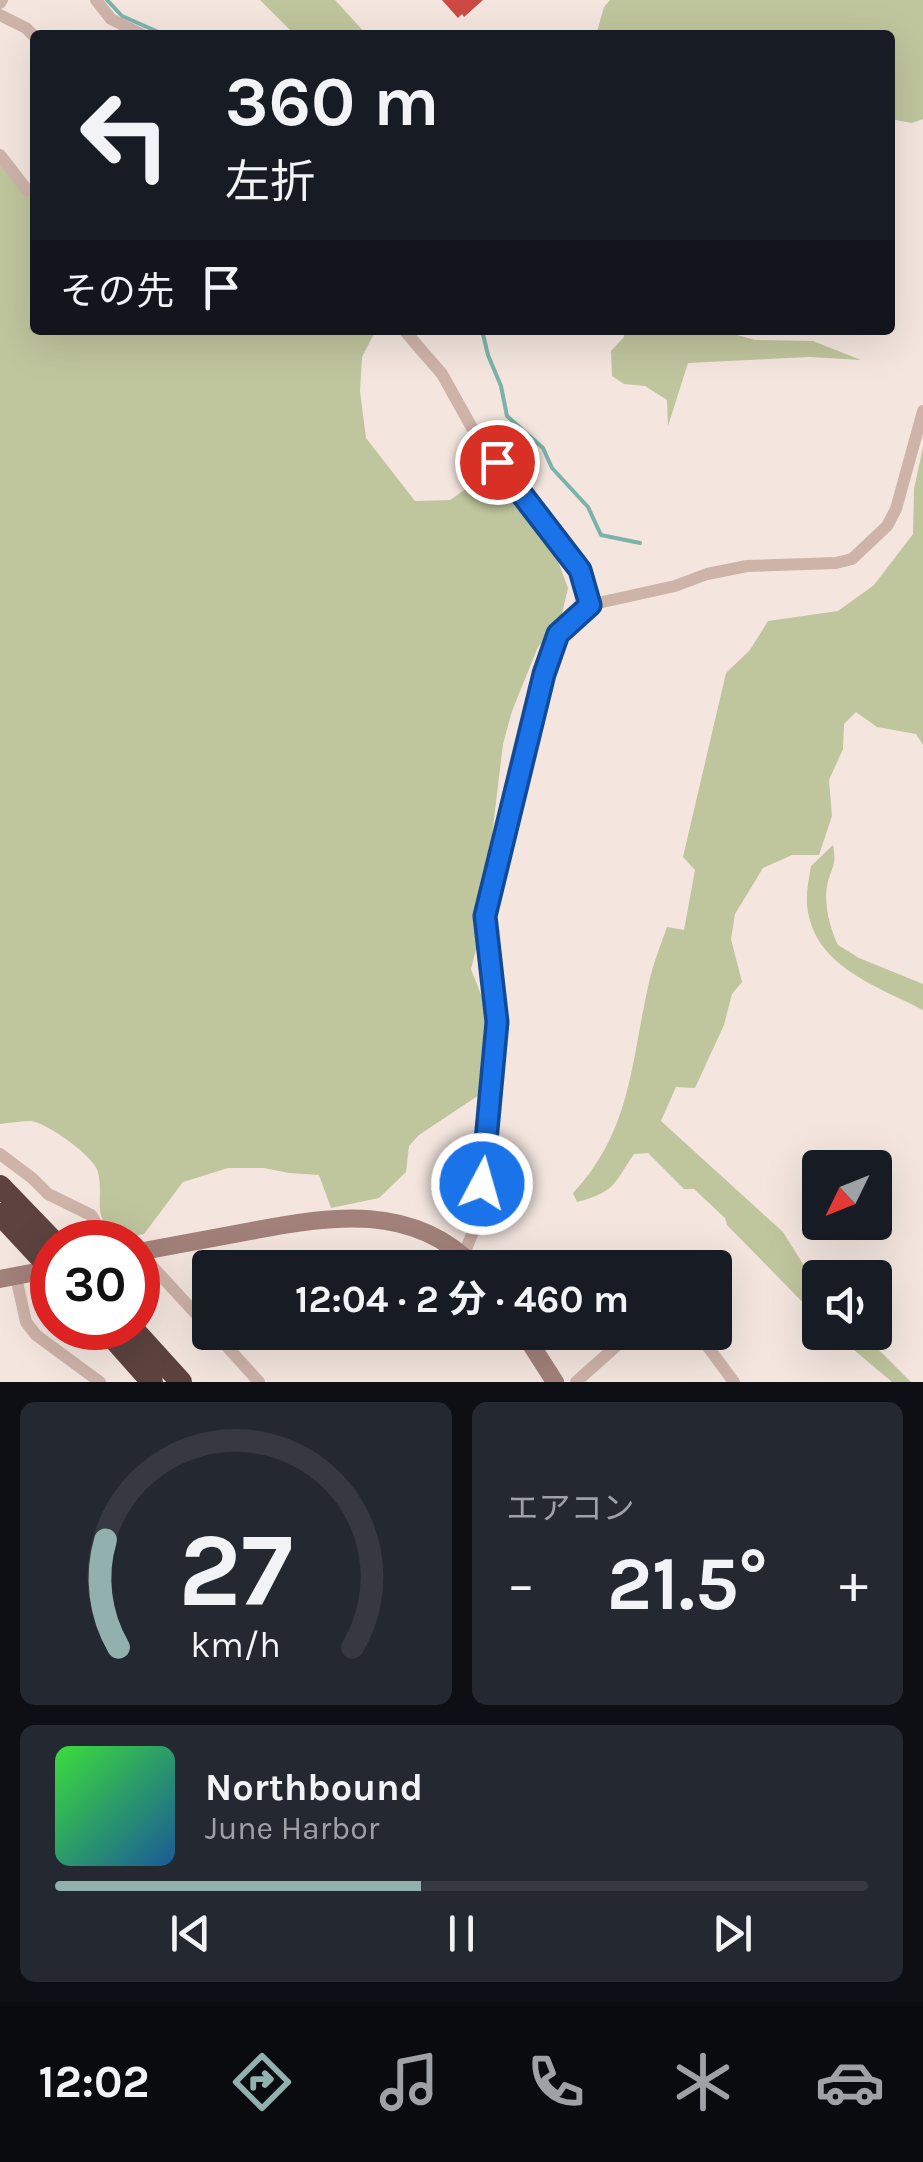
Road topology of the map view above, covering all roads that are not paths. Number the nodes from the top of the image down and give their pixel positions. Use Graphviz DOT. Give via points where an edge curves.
graph roads {
  1 [pos="96,0"];
  2 [pos="0,15"];
  3 [pos="133,30"];
  4 [pos="30,32"];
  5 [pos="0,155"];
  6 [pos="30,190"];
  7 [pos="408,335"];
  8 [pos="923,411"];
  9 [pos="590,605"];
  10 [pos="0,1154"];
  11 [pos="0,1186"];
  12 [pos="0,1214"];
  13 [pos="94,1220"];
  14 [pos="30,1224"];
  15 [pos="30,1232"];
  16 [pos="160,1248"];
  17 [pos="453,1250"];
  18 [pos="472,1250"];
  19 [pos="160,1275"];
  20 [pos="8,1278"];
  21 [pos="192,1309"];
  22 [pos="124,1350"];
  23 [pos="152,1350"];
  24 [pos="230,1350"];
  25 [pos="535,1350"];
  26 [pos="612,1350"];
  27 [pos="710,1350"];
  28 [pos="100,1382"];
  29 [pos="152,1382"];
  30 [pos="181,1382"];
  31 [pos="259,1382"];
  32 [pos="555,1382"];
  33 [pos="576,1382"];
  34 [pos="734,1382"];
  1 -- 3 [label="street" via="110,19"];
  2 -- 4 [label="street"];
  5 -- 6 [label="street"];
  7 -- 9 [label="street" via="580,570"];
  8 -- 9 [label="street" via="896,509 852,559 747,566"];
  9 -- 18 [label="street" via="558,634 544,674 485,916 497,1022"];
  10 -- 13 [label="street" via="48,1194"];
  11 -- 14 [label="highway"];
  12 -- 15 [label="highway"];
  16 -- 17 [label="main road" via="355,1216 425,1232"];
  19 -- 21 [label="street"];
  20 -- 28 [label="street" via="36,1335"];
  22 -- 29 [label="highway"];
  23 -- 30 [label="highway"];
  24 -- 31 [label="street"];
  25 -- 32 [label="main road"];
  26 -- 33 [label="street"];
  27 -- 34 [label="street"];
}
